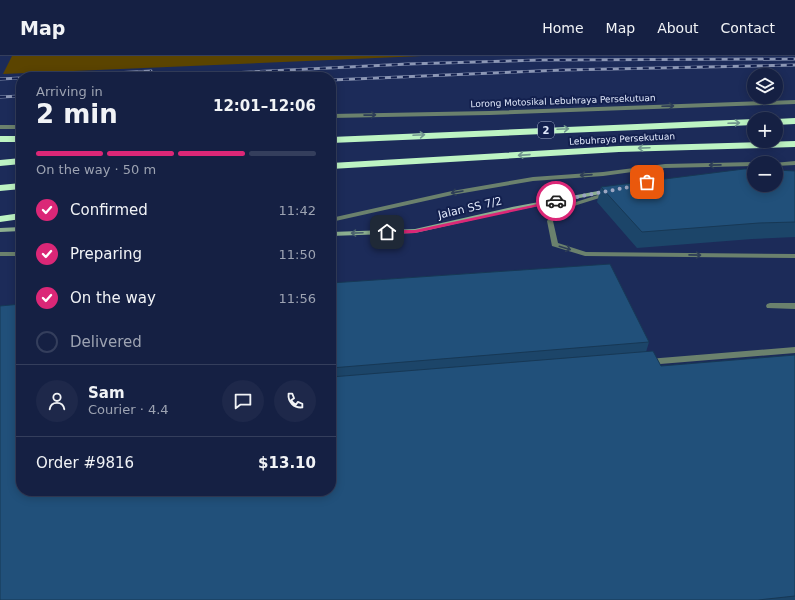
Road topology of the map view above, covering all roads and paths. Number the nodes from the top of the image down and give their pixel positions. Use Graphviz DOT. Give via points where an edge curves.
graph roads {
  1 [pos="795,102"];
  2 [pos="336,116"];
  3 [pos="795,121"];
  4 [pos="747,122"];
  5 [pos="783,122"];
  6 [pos="0,127"];
  7 [pos="16,127"];
  8 [pos="16,136"];
  9 [pos="3,139"];
  10 [pos="16,139"];
  11 [pos="336,139"];
  12 [pos="795,144"];
  13 [pos="16,161"];
  14 [pos="0,163"];
  15 [pos="795,163"];
  16 [pos="382,164"];
  17 [pos="747,164"];
  18 [pos="783,164"];
  19 [pos="336,166"];
  20 [pos="665,166"];
  21 [pos="336,170"];
  22 [pos="648,182"];
  23 [pos="631,185"];
  24 [pos="16,186"];
  25 [pos="0,188"];
  26 [pos="614,191"];
  27 [pos="16,216"];
  28 [pos="0,218"];
  29 [pos="336,219"];
  30 [pos="16,229"];
  31 [pos="0,230"];
  32 [pos="336,234"];
  33 [pos="0,254"];
  34 [pos="16,254"];
  35 [pos="795,256"];
  36 [pos="770,306"];
  37 [pos="795,306"];
  38 [pos="795,350"];
  39 [pos="638,363"];
  2 -- 1 [label="lane, Lorong Motosikal Lebuhraya Persekutuan, one-way"];
  3 -- 5 [label="highway"];
  11 -- 4 [label="highway, Lebuhraya Persekutuan / 2, one-way"];
  6 -- 7 [label="lane"];
  8 -- 9 [label="lane"];
  9 -- 10 [label="highway"];
  12 -- 16 [label="highway, Lebuhraya Persekutuan / 2, one-way" via="619,149"];
  13 -- 14 [label="highway"];
  15 -- 18 [label="lane"];
  16 -- 19 [label="highway, Lebuhraya Persekutuan / 2"];
  16 -- 21 [label="highway"];
  17 -- 20 [label="lane, one-way"];
  20 -- 23 [label="lane"];
  20 -- 29 [label="lane, one-way" via="533,179 452,193"];
  22 -- 23 [label="street"];
  24 -- 25 [label="highway"];
  26 -- 32 [label="street, Jalan SS 7/2, one-way" via="512,209 415,231"];
  26 -- 35 [label="lane, one-way" via="559,209 550,220 555,244 585,254"];
  27 -- 28 [label="highway"];
  30 -- 31 [label="street"];
  33 -- 34 [label="lane"];
  36 -- 37 [label="lane"];
  38 -- 39 [label="lane"];
}
